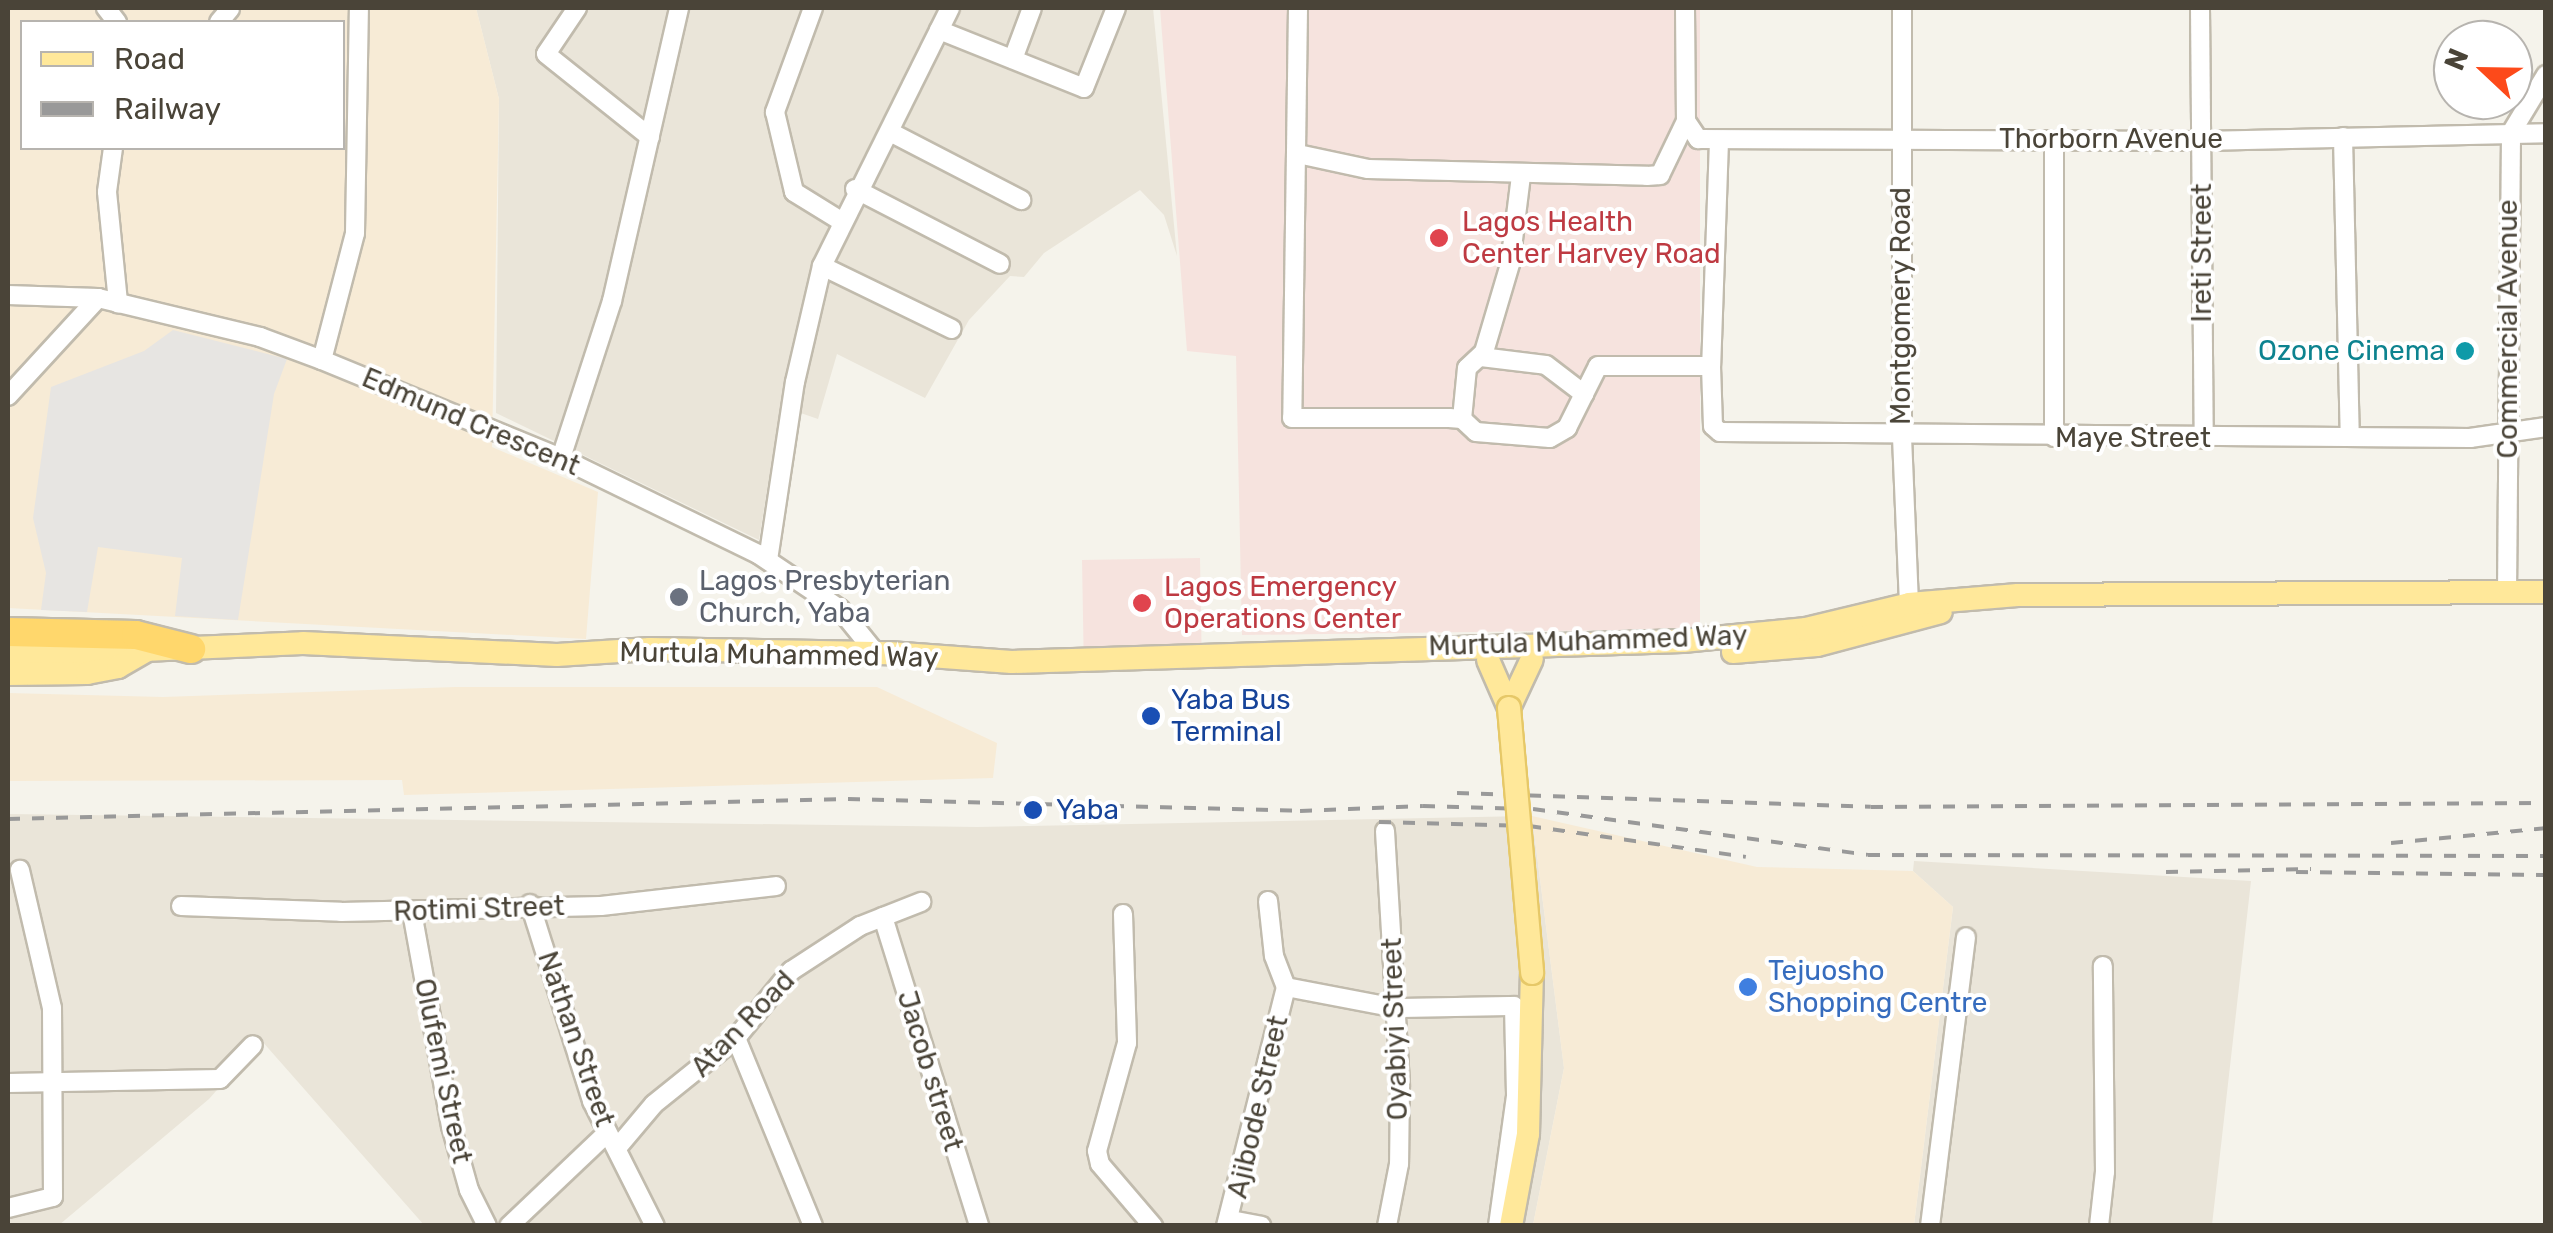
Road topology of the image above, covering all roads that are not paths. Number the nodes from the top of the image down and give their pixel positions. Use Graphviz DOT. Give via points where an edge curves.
graph roads {
  1 [pos="359,8"];
  2 [pos="577,8"];
  3 [pos="679,8"];
  4 [pos="812,8"];
  5 [pos="950,8"];
  6 [pos="1032,8"];
  7 [pos="1116,8"];
  8 [pos="1298,8"];
  9 [pos="1685,8"];
  10 [pos="1902,8"];
  11 [pos="2200,8"];
  12 [pos="939,30"];
  13 [pos="1013,59"];
  14 [pos="2546,75"];
  15 [pos="1686,121"];
  16 [pos="890,132"];
  17 [pos="2511,132"];
  18 [pos="2546,133"];
  19 [pos="650,136"];
  20 [pos="2344,137"];
  21 [pos="1900,140"];
  22 [pos="2054,140"];
  23 [pos="1719,141"];
  24 [pos="2202,141"];
  25 [pos="112,150"];
  26 [pos="1298,154"];
  27 [pos="1521,176"];
  28 [pos="855,190"];
  29 [pos="1021,200"];
  30 [pos="841,221"];
  31 [pos="1000,264"];
  32 [pos="822,266"];
  33 [pos="8,296"];
  34 [pos="98,298"];
  35 [pos="118,302"];
  36 [pos="952,329"];
  37 [pos="1481,357"];
  38 [pos="322,360"];
  39 [pos="1711,366"];
  40 [pos="1584,394"];
  41 [pos="8,396"];
  42 [pos="1462,419"];
  43 [pos="2546,428"];
  44 [pos="2507,429"];
  45 [pos="2350,436"];
  46 [pos="1902,438"];
  47 [pos="2054,438"];
  48 [pos="2204,438"];
  49 [pos="561,458"];
  50 [pos="768,560"];
  51 [pos="2546,592"];
  52 [pos="2506,593"];
  53 [pos="2018,596"];
  54 [pos="1910,604"];
  55 [pos="8,632"];
  56 [pos="191,649"];
  57 [pos="148,650"];
  58 [pos="889,653"];
  59 [pos="8,656"];
  60 [pos="1532,659"];
  61 [pos="1488,660"];
  62 [pos="1012,662"];
  63 [pos="8,674"];
  64 [pos="1509,708"];
  65 [pos="1385,831"];
  66 [pos="17,880"];
  67 [pos="776,886"];
  68 [pos="920,902"];
  69 [pos="1268,902"];
  70 [pos="530,904"];
  71 [pos="180,906"];
  72 [pos="412,912"];
  73 [pos="1123,914"];
  74 [pos="883,916"];
  75 [pos="1966,937"];
  76 [pos="2103,966"];
  77 [pos="1286,987"];
  78 [pos="1396,1008"];
  79 [pos="736,1038"];
  80 [pos="252,1044"];
  81 [pos="57,1082"];
  82 [pos="8,1084"];
  83 [pos="612,1141"];
  84 [pos="8,1208"];
  85 [pos="1228,1223"];
  86 [pos="487,1226"];
  87 [pos="509,1226"];
  88 [pos="655,1226"];
  89 [pos="813,1226"];
  90 [pos="980,1226"];
  91 [pos="1153,1226"];
  92 [pos="1261,1226"];
  93 [pos="1387,1226"];
  94 [pos="1498,1226"];
  95 [pos="1511,1226"];
  96 [pos="1930,1226"];
  97 [pos="2099,1226"];
  1 -- 38 [label="street" via="355,233"];
  2 -- 19 [label="street" via="546,54"];
  3 -- 19 [label="street"];
  4 -- 30 [label="street" via="775,112 794,192"];
  5 -- 12 [label="street"];
  6 -- 13 [label="street"];
  7 -- 13 [label="street" via="1084,88"];
  8 -- 26 [label="street"];
  9 -- 15 [label="street"];
  10 -- 21 [label="street, Montgomery Road"];
  11 -- 24 [label="street, Ireti Street"];
  12 -- 13 [label="street"];
  12 -- 16 [label="street"];
  14 -- 17 [label="street"];
  15 -- 23 [label="street" via="1698,139"];
  15 -- 27 [label="street" via="1660,175"];
  16 -- 28 [label="street"];
  16 -- 29 [label="street"];
  17 -- 18 [label="street, Thorborn Avenue"];
  17 -- 20 [label="street, Thorborn Avenue"];
  17 -- 44 [label="street, Commercial Avenue"];
  19 -- 49 [label="street" via="596,362"];
  20 -- 24 [label="street, Thorborn Avenue"];
  20 -- 45 [label="street"];
  21 -- 22 [label="street, Thorborn Avenue"];
  21 -- 23 [label="street, Thorborn Avenue"];
  21 -- 46 [label="street, Montgomery Road"];
  22 -- 24 [label="street, Thorborn Avenue"];
  22 -- 47 [label="street"];
  23 -- 39 [label="street"];
  24 -- 48 [label="street, Ireti Street"];
  25 -- 35 [label="street" via="108,192"];
  26 -- 27 [label="street" via="1368,168"];
  26 -- 42 [label="street" via="1292,418"];
  27 -- 37 [label="street" via="1510,264"];
  28 -- 30 [label="street"];
  28 -- 31 [label="street"];
  30 -- 32 [label="street"];
  32 -- 36 [label="street"];
  32 -- 50 [label="street" via="798,367"];
  33 -- 34 [label="street, Edmund Crescent"];
  34 -- 35 [label="street, Edmund Crescent"];
  34 -- 41 [label="street"];
  35 -- 38 [label="street, Edmund Crescent" via="260,337"];
  37 -- 40 [label="street" via="1546,364"];
  37 -- 42 [label="street" via="1467,368"];
  38 -- 49 [label="street, Edmund Crescent"];
  39 -- 40 [label="street" via="1598,366"];
  39 -- 46 [label="street, Maye Street" via="1714,426 1720,432"];
  40 -- 42 [label="street" via="1567,428 1550,438 1476,432"];
  43 -- 44 [label="street, Maye Street"];
  44 -- 45 [label="street, Maye Street" via="2470,438"];
  44 -- 52 [label="street, Commercial Avenue"];
  45 -- 48 [label="street, Maye Street"];
  46 -- 47 [label="street, Maye Street"];
  46 -- 54 [label="street, Montgomery Road"];
  47 -- 48 [label="street, Maye Street"];
  49 -- 50 [label="street, Edmund Crescent"];
  50 -- 58 [label="street, Edmund Crescent" via="840,609 874,651"];
  51 -- 52 [label="main road, Murtula Muhammed Way"];
  52 -- 53 [label="main road, Murtula Muhammed Way"];
  53 -- 54 [label="main road, Murtula Muhammed Way"];
  53 -- 60 [label="main road" via="1817,644"];
  54 -- 62 [label="main road, Murtula Muhammed Way" via="1806,629 1683,641"];
  55 -- 56 [label="highway" via="136,635"];
  56 -- 57 [label="main road, Murtula Muhammed Way"];
  56 -- 58 [label="main road, Murtula Muhammed Way" via="304,643 557,656 650,648"];
  57 -- 59 [label="main road, Murtula Muhammed Way"];
  57 -- 63 [label="main road" via="118,668 87,674"];
  58 -- 62 [label="main road, Murtula Muhammed Way"];
  60 -- 61 [label="main road"];
  60 -- 64 [label="main road"];
  61 -- 62 [label="main road" via="1122,672"];
  61 -- 64 [label="main road"];
  64 -- 95 [label="main road, bridge" via="1532,973 1528,1134"];
  65 -- 78 [label="street, Oyabiyi Street"];
  66 -- 81 [label="street" via="48,978"];
  67 -- 70 [label="street, Rotimi Street" via="602,906"];
  68 -- 74 [label="street, Atan Road"];
  69 -- 77 [label="street" via="1274,956"];
  70 -- 72 [label="street, Rotimi Street"];
  70 -- 83 [label="street, Nathan Street"];
  71 -- 72 [label="street, Rotimi Street"];
  72 -- 86 [label="street, Olufemi Street" via="451,1126"];
  73 -- 91 [label="street" via="1127,1043 1096,1151"];
  74 -- 79 [label="street, Atan Road" via="792,972"];
  74 -- 90 [label="street, Jacob street"];
  75 -- 96 [label="street"];
  76 -- 97 [label="street" via="2105,1172"];
  77 -- 78 [label="street"];
  77 -- 85 [label="street, Ajibode Street"];
  78 -- 93 [label="street, Oyabiyi Street" via="1399,1164"];
  78 -- 94 [label="street" via="1514,1006 1516,1096"];
  79 -- 83 [label="street, Atan Road"];
  79 -- 89 [label="street"];
  80 -- 81 [label="street" via="220,1079"];
  81 -- 82 [label="street"];
  81 -- 84 [label="street" via="54,1196"];
  83 -- 87 [label="street, Atan Road"];
  83 -- 88 [label="street, Nathan Street"];
  85 -- 92 [label="street"];
}
